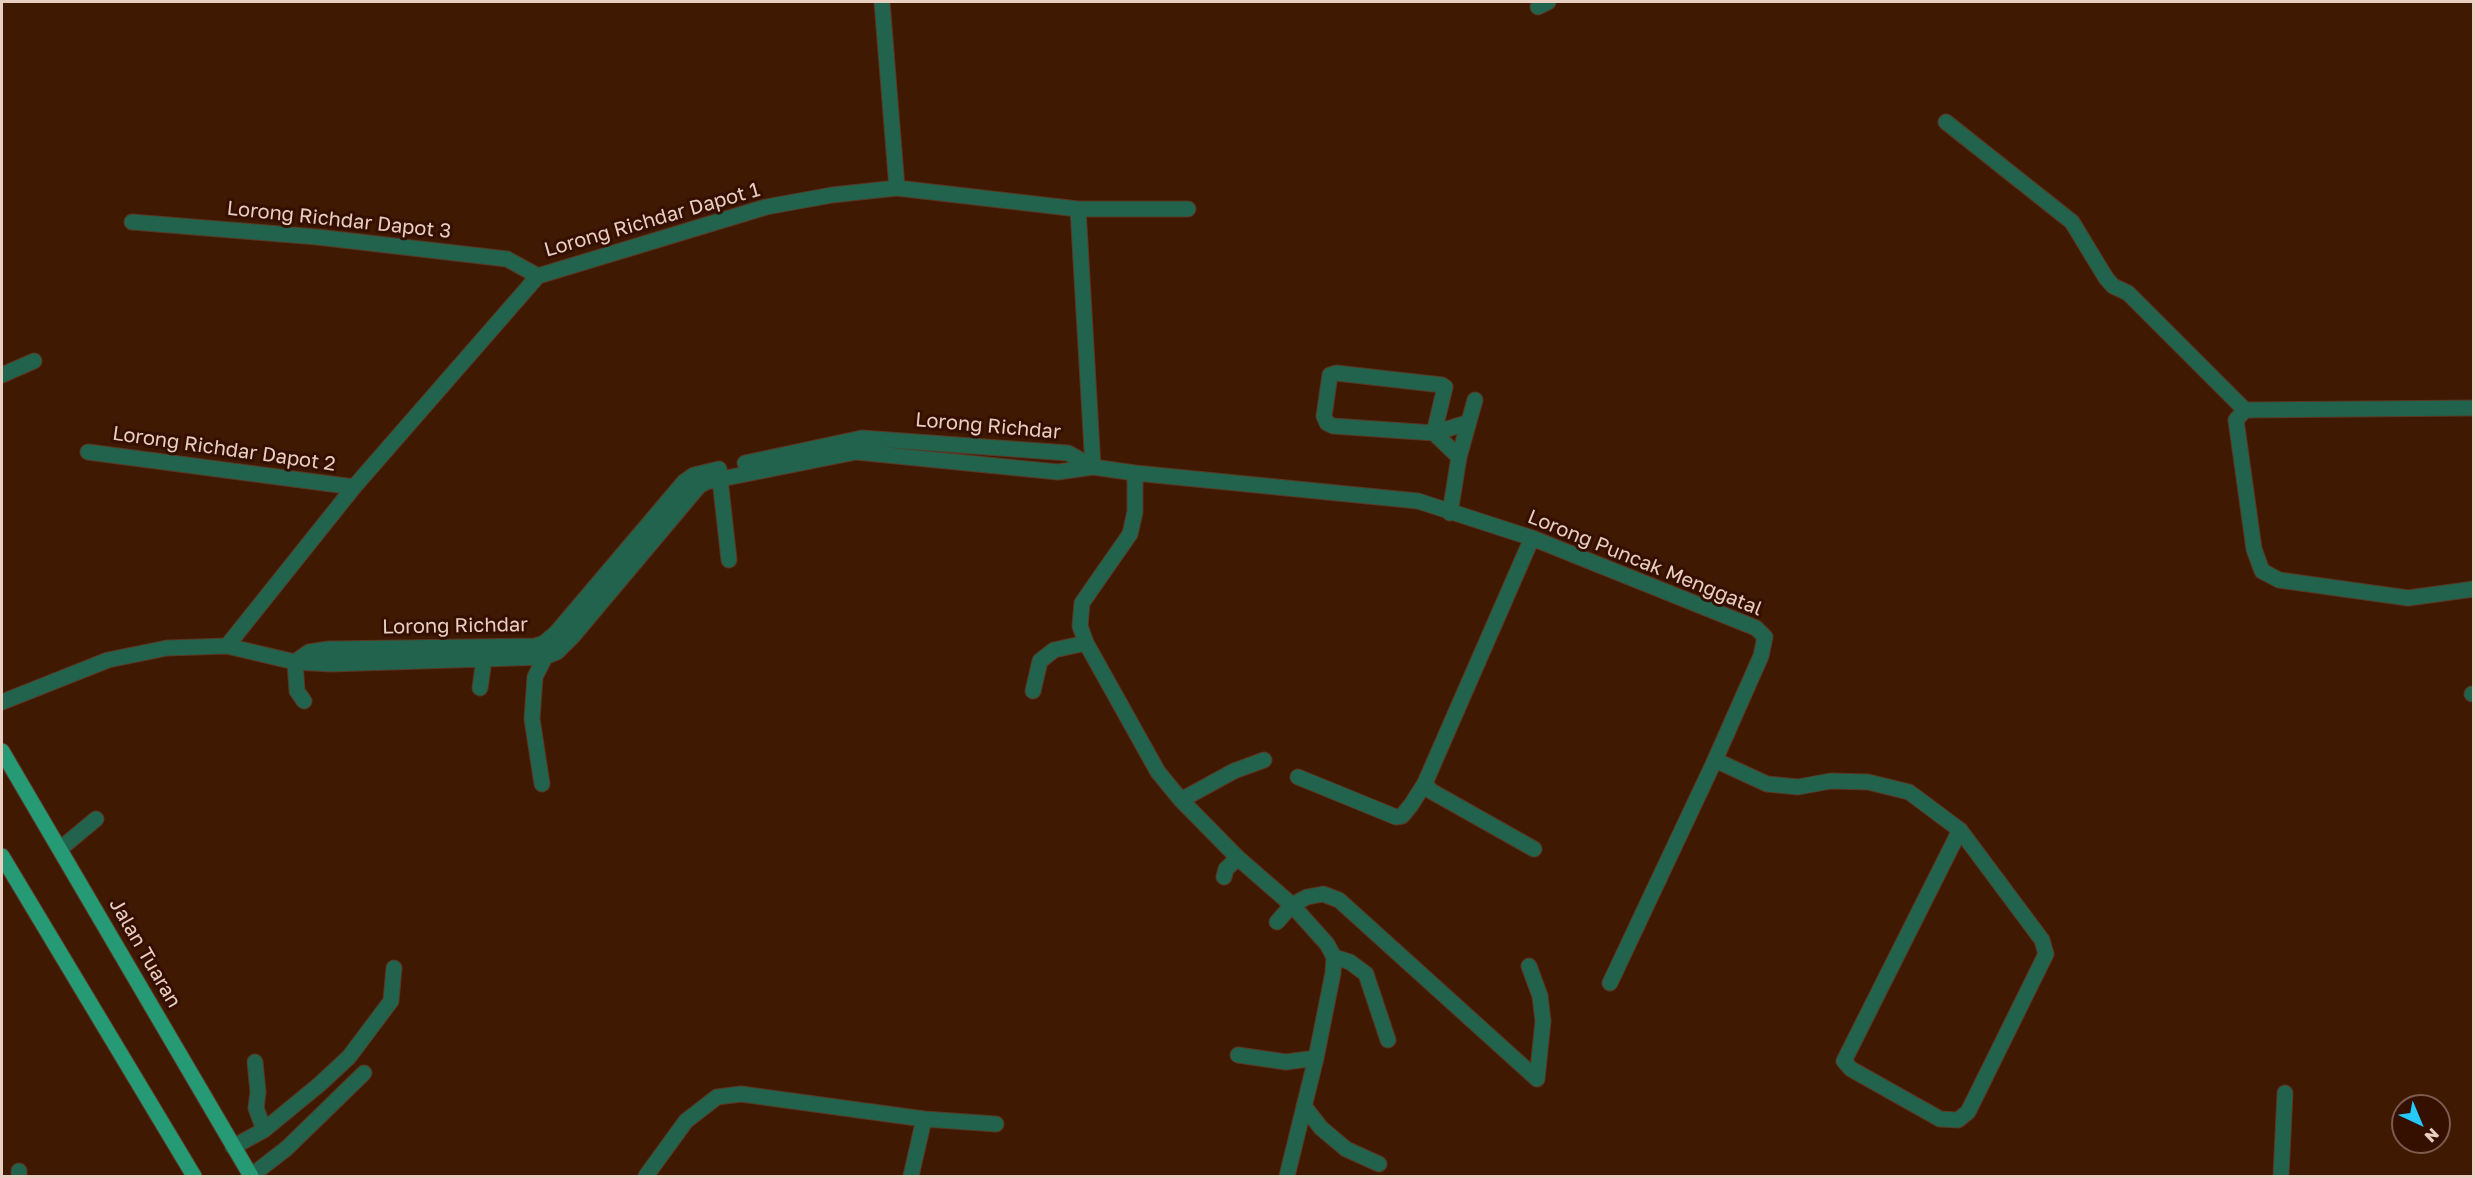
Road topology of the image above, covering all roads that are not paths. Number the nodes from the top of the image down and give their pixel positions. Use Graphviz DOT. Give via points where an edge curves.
graph roads {
  1 [pos="882,2"];
  2 [pos="1946,122"];
  3 [pos="897,188"];
  4 [pos="1078,209"];
  5 [pos="1188,209"];
  6 [pos="132,222"];
  7 [pos="538,276"];
  8 [pos="34,361"];
  9 [pos="2,375"];
  10 [pos="1475,400"];
  11 [pos="2474,408"];
  12 [pos="2245,410"];
  13 [pos="1467,423"];
  14 [pos="1434,432"];
  15 [pos="88,452"];
  16 [pos="1459,458"];
  17 [pos="1093,467"];
  18 [pos="1135,473"];
  19 [pos="720,479"];
  20 [pos="354,487"];
  21 [pos="1450,513"];
  22 [pos="1532,538"];
  23 [pos="729,560"];
  24 [pos="2474,589"];
  25 [pos="1086,643"];
  26 [pos="227,646"];
  27 [pos="545,657"];
  28 [pos="484,660"];
  29 [pos="294,662"];
  30 [pos="480,688"];
  31 [pos="1034,691"];
  32 [pos="304,701"];
  33 [pos="2,702"];
  34 [pos="2,751"];
  35 [pos="1263,760"];
  36 [pos="1715,760"];
  37 [pos="1298,777"];
  38 [pos="1425,783"];
  39 [pos="542,784"];
  40 [pos="1181,800"];
  41 [pos="96,819"];
  42 [pos="1960,830"];
  43 [pos="60,849"];
  44 [pos="1534,849"];
  45 [pos="2,856"];
  46 [pos="1238,858"];
  47 [pos="1224,877"];
  48 [pos="1292,905"];
  49 [pos="1277,922"];
  50 [pos="1334,957"];
  51 [pos="1529,966"];
  52 [pos="394,968"];
  53 [pos="1610,983"];
  54 [pos="1388,1040"];
  55 [pos="1238,1055"];
  56 [pos="1316,1058"];
  57 [pos="255,1062"];
  58 [pos="364,1073"];
  59 [pos="2285,1093"];
  60 [pos="1304,1106"];
  61 [pos="924,1119"];
  62 [pos="996,1124"];
  63 [pos="264,1130"];
  64 [pos="233,1147"];
  65 [pos="1379,1164"];
  66 [pos="194,1176"];
  67 [pos="251,1176"];
  68 [pos="646,1176"];
  69 [pos="911,1176"];
  70 [pos="1287,1176"];
  71 [pos="2281,1176"];
  1 -- 3 [label="street"];
  2 -- 12 [label="street" via="2072,222 2106,278 2128,293"];
  3 -- 4 [label="street, Lorong Richdar Dapot 1"];
  3 -- 7 [label="street, Lorong Richdar Dapot 1" via="766,207"];
  4 -- 5 [label="street, Lorong Richdar Dapot 1"];
  4 -- 17 [label="street"];
  6 -- 7 [label="street, Lorong Richdar Dapot 3" via="317,237 507,260"];
  7 -- 20 [label="street, Lorong Richdar Dapot 1"];
  8 -- 9 [label="street"];
  10 -- 13 [label="street"];
  11 -- 12 [label="street"];
  12 -- 24 [label="street" via="2236,420 2254,549 2262,571 2279,580 2408,598"];
  13 -- 14 [label="street"];
  13 -- 16 [label="street"];
  14 -- 14 [label="street" via="1445,387 1442,385 1330,375 1324,416 1327,423"];
  14 -- 16 [label="street"];
  15 -- 20 [label="street, Lorong Richdar Dapot 2"];
  16 -- 21 [label="street"];
  17 -- 18 [label="street, Lorong Puncak Menggatal"];
  17 -- 19 [label="street, Lorong Richdar" via="1058,472 856,452"];
  17 -- 29 [label="street, Lorong Richdar" via="1068,453 862,438 694,475 544,643 328,649 309,652"];
  18 -- 21 [label="street, Lorong Puncak Menggatal" via="1418,501"];
  18 -- 25 [label="street" via="1135,512 1130,534 1082,603 1080,626"];
  19 -- 23 [label="street"];
  19 -- 27 [label="street, Lorong Richdar" via="699,486 573,636"];
  20 -- 26 [label="street, Lorong Richdar Dapot 1"];
  21 -- 22 [label="street, Lorong Puncak Menggatal"];
  22 -- 36 [label="street, Lorong Puncak Menggatal" via="1756,628 1765,637 1761,656"];
  22 -- 38 [label="street"];
  25 -- 31 [label="street" via="1054,650 1040,661"];
  25 -- 40 [label="street" via="1158,772"];
  26 -- 29 [label="street, Lorong Richdar"];
  26 -- 33 [label="street, Lorong Richdar" via="167,648 108,660"];
  27 -- 28 [label="street, Lorong Richdar"];
  27 -- 39 [label="street" via="535,677 532,719"];
  28 -- 29 [label="street, Lorong Richdar"];
  28 -- 30 [label="street"];
  29 -- 32 [label="street" via="297,691"];
  34 -- 43 [label="main road, Jalan Tuaran"];
  35 -- 40 [label="street"];
  36 -- 42 [label="street" via="1767,784 1798,787 1832,781 1868,782 1909,792"];
  36 -- 53 [label="street"];
  37 -- 38 [label="street" via="1396,817 1402,816"];
  38 -- 44 [label="street"];
  40 -- 46 [label="street"];
  41 -- 43 [label="street"];
  42 -- 42 [label="street" via="2042,940 2046,954 1968,1112 1958,1120 1940,1119 1844,1061"];
  43 -- 64 [label="main road, Jalan Tuaran"];
  45 -- 66 [label="main road"];
  46 -- 47 [label="street" via="1226,868"];
  46 -- 48 [label="street"];
  48 -- 49 [label="street"];
  48 -- 50 [label="street"];
  48 -- 51 [label="street" via="1323,894 1339,900 1537,1080 1543,1021 1540,996"];
  50 -- 54 [label="street" via="1350,962 1366,974"];
  50 -- 56 [label="street"];
  52 -- 63 [label="street" via="391,1001 349,1057"];
  55 -- 56 [label="street" via="1286,1062"];
  56 -- 60 [label="street"];
  57 -- 63 [label="street" via="256,1108"];
  58 -- 67 [label="street" via="287,1148"];
  59 -- 71 [label="street"];
  60 -- 65 [label="street" via="1321,1128 1346,1149"];
  60 -- 70 [label="street"];
  61 -- 62 [label="street"];
  61 -- 68 [label="street" via="741,1094 717,1097 686,1121"];
  61 -- 69 [label="street"];
  63 -- 64 [label="street"];
  64 -- 67 [label="main road, Jalan Tuaran"];
}
